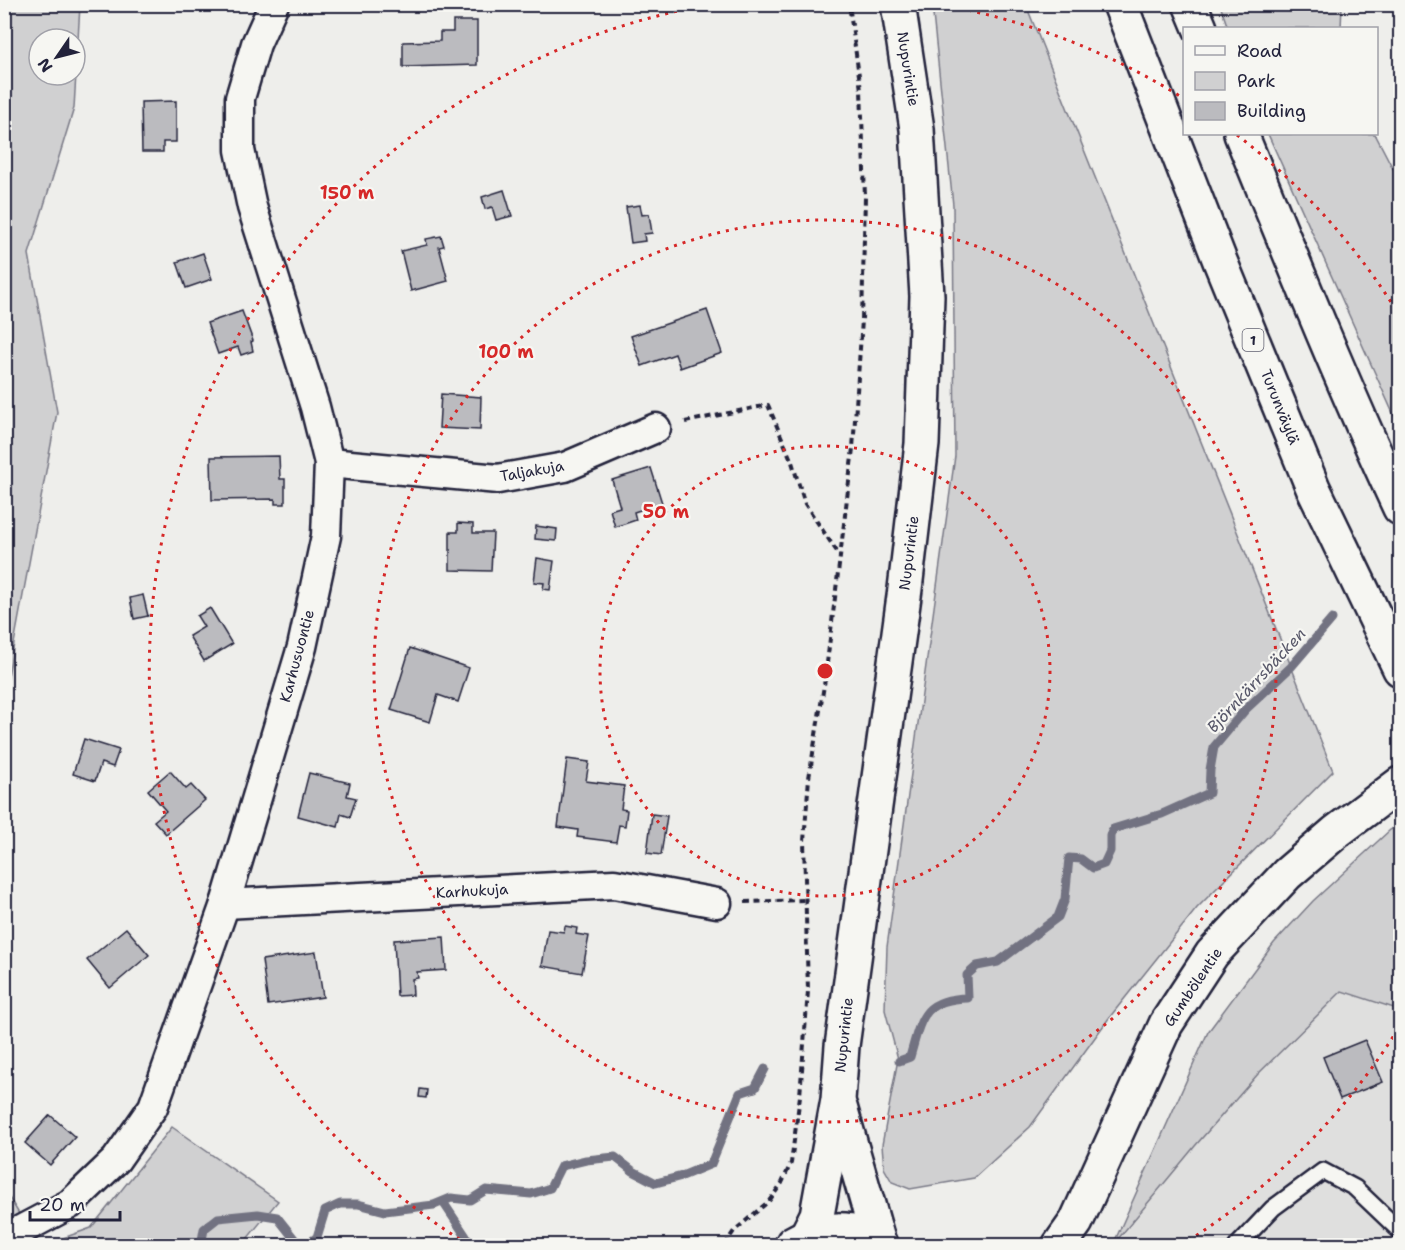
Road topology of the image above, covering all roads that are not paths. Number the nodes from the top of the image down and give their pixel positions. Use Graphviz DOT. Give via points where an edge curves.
graph roads {
  1 [pos="274,4"];
  2 [pos="898,4"];
  3 [pos="1120,4"];
  4 [pos="1190,4"];
  5 [pos="1200,27"];
  6 [pos="1241,135"];
  7 [pos="656,428"];
  8 [pos="329,463"];
  9 [pos="1401,508"];
  10 [pos="1401,669"];
  11 [pos="1401,784"];
  12 [pos="717,903"];
  13 [pos="225,904"];
  14 [pos="838,1100"];
  15 [pos="1401,1232"];
  16 [pos="4,1235"];
  17 [pos="798,1240"];
  18 [pos="880,1244"];
  19 [pos="1059,1245"];
  20 [pos="1237,1245"];
  1 -- 8 [label="street, Karhusuontie" via="256,44 240,98 240,150 252,207"];
  2 -- 14 [label="main road, Nupurintie" via="917,129 927,296 922,444"];
  3 -- 10 [label="main road, Turunväylä / 1" via="1314,488"];
  4 -- 5 [label="main road"];
  6 -- 9 [label="main road"];
  7 -- 8 [label="street, Taljakuja" via="565,467 498,479"];
  8 -- 13 [label="street, Karhusuontie" via="327,536 302,647"];
  11 -- 19 [label="main road, Gumbölentie" via="1287,874 1212,954 1166,1024 1076,1222"];
  12 -- 13 [label="street, Karhukuja" via="614,884"];
  13 -- 16 [label="street, Karhusuontie" via="153,1107 117,1160 70,1204"];
  14 -- 17 [label="main road, Nupurintie" via="817,1215"];
  14 -- 18 [label="main road, Nupurintie"];
  15 -- 20 [label="lane" via="1355,1188 1323,1171 1273,1208"];
  17 -- 18 [label="main road" via="831,1229 856,1232"];
}
